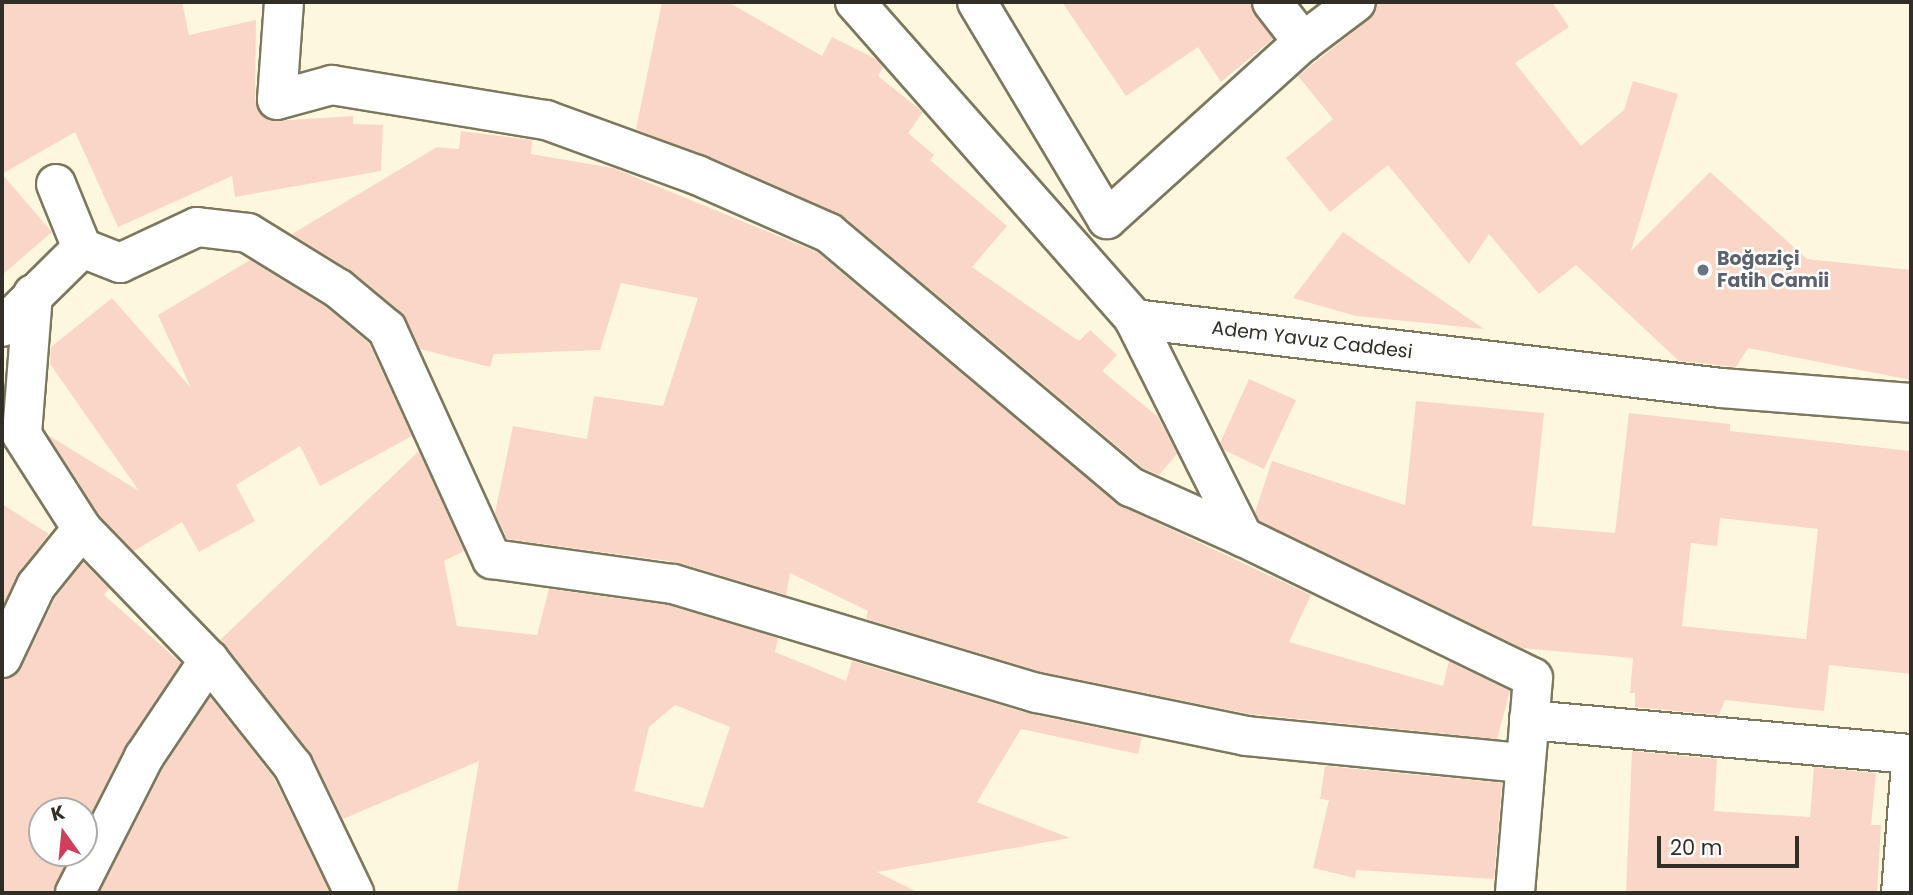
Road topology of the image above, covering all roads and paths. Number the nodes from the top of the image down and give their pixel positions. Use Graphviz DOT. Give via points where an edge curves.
graph roads {
  1 [pos="284,2"];
  2 [pos="855,2"];
  3 [pos="976,2"];
  4 [pos="1272,2"];
  5 [pos="1356,2"];
  6 [pos="1303,41"];
  7 [pos="56,184"];
  8 [pos="82,248"];
  9 [pos="33,294"];
  10 [pos="1134,319"];
  11 [pos="2,327"];
  12 [pos="1911,403"];
  13 [pos="82,529"];
  14 [pos="1243,537"];
  15 [pos="2,658"];
  16 [pos="209,660"];
  17 [pos="1529,720"];
  18 [pos="1911,754"];
  19 [pos="1522,763"];
  20 [pos="1911,763"];
  21 [pos="75,893"];
  22 [pos="354,893"];
  23 [pos="1515,893"];
  24 [pos="1901,893"];
  1 -- 14 [label="street" via="277,100 332,85 546,120 697,175 829,233 1131,487"];
  2 -- 10 [label="street"];
  3 -- 6 [label="street" via="1107,219"];
  4 -- 6 [label="street"];
  5 -- 6 [label="street"];
  7 -- 8 [label="street"];
  8 -- 9 [label="street"];
  8 -- 19 [label="street" via="120,263 197,227 248,233 339,289 387,329 492,559 673,584 1037,693 1247,736"];
  9 -- 11 [label="street"];
  9 -- 13 [label="street" via="22,435"];
  10 -- 12 [label="street, Adem Yavuz Caddesi" via="1721,388"];
  10 -- 14 [label="street"];
  13 -- 15 [label="street" via="36,586"];
  13 -- 16 [label="street"];
  14 -- 17 [label="street" via="1533,678"];
  16 -- 21 [label="street" via="144,757"];
  16 -- 22 [label="street" via="293,766"];
  17 -- 18 [label="street"];
  17 -- 19 [label="street"];
  19 -- 23 [label="street"];
  20 -- 24 [label="street"];
}
